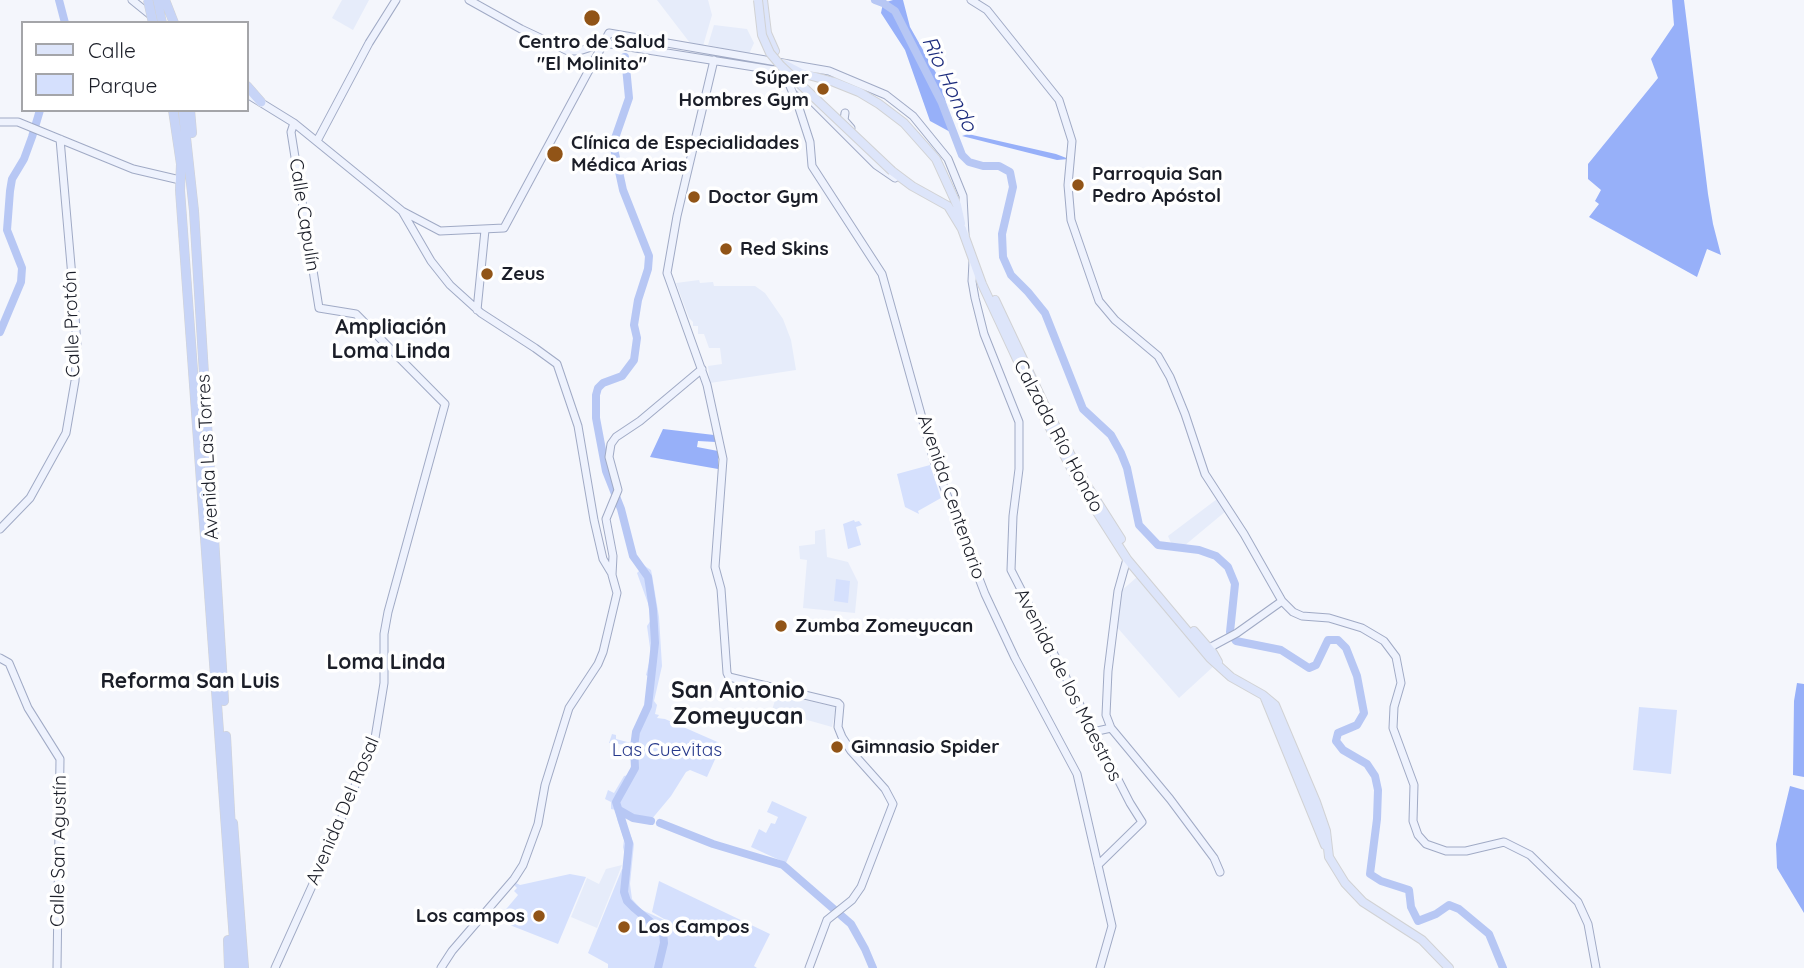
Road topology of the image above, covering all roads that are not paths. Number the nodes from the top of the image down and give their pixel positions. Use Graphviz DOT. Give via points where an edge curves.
graph roads {
  1 [pos="132,0"];
  2 [pos="148,0"];
  3 [pos="396,0"];
  4 [pos="469,0"];
  5 [pos="760,0"];
  6 [pos="971,0"];
  7 [pos="160,2"];
  8 [pos="153,21"];
  9 [pos="158,21"];
  10 [pos="160,21"];
  11 [pos="172,21"];
  12 [pos="604,43"];
  13 [pos="775,57"];
  14 [pos="714,60"];
  15 [pos="783,72"];
  16 [pos="248,87"];
  17 [pos="248,95"];
  18 [pos="261,102"];
  19 [pos="173,112"];
  20 [pos="189,116"];
  21 [pos="0,122"];
  22 [pos="294,123"];
  23 [pos="909,129"];
  24 [pos="842,132"];
  25 [pos="60,139"];
  26 [pos="317,141"];
  27 [pos="180,180"];
  28 [pos="912,186"];
  29 [pos="963,196"];
  30 [pos="952,205"];
  31 [pos="402,211"];
  32 [pos="485,230"];
  33 [pos="964,233"];
  34 [pos="974,257"];
  35 [pos="477,310"];
  36 [pos="702,369"];
  37 [pos="445,404"];
  38 [pos="0,529"];
  39 [pos="1127,559"];
  40 [pos="612,575"];
  41 [pos="1282,601"];
  42 [pos="1209,648"];
  43 [pos="0,658"];
  44 [pos="1220,665"];
  45 [pos="1111,728"];
  46 [pos="1093,732"];
  47 [pos="226,804"];
  48 [pos="228,831"];
  49 [pos="1098,865"];
  50 [pos="1220,872"];
  51 [pos="57,968"];
  52 [pos="229,968"];
  53 [pos="236,968"];
  54 [pos="243,968"];
  55 [pos="275,968"];
  56 [pos="442,968"];
  57 [pos="809,968"];
  58 [pos="1100,968"];
  59 [pos="1449,968"];
  60 [pos="1596,968"];
  1 -- 9 [label="main road"];
  2 -- 8 [label="highway, bridge"];
  3 -- 26 [label="main road"];
  4 -- 12 [label="main road" via="568,51"];
  5 -- 13 [label="main road, bridge"];
  5 -- 28 [label="main road, Calzada Río Hondo, bridge" via="762,35 780,66"];
  6 -- 41 [label="main road" via="987,10 1059,100 1072,141 1071,220 1099,301 1158,356 1185,414 1205,474"];
  7 -- 10 [label="highway"];
  7 -- 11 [label="highway"];
  12 -- 13 [label="main road" via="609,33"];
  12 -- 14 [label="main road"];
  12 -- 32 [label="main road" via="504,228"];
  13 -- 15 [label="main road"];
  13 -- 23 [label="main road, bridge" via="791,69 834,82 879,104"];
  13 -- 29 [label="main road" via="829,71 886,95 913,116 942,150"];
  14 -- 15 [label="main road"];
  14 -- 36 [label="main road" via="667,273"];
  15 -- 23 [label="main road" via="817,78 849,91"];
  15 -- 24 [label="main road"];
  15 -- 49 [label="main road, Avenida Centenario" via="810,142 812,166 883,274 934,461 985,594 1075,769"];
  16 -- 18 [label="highway"];
  17 -- 18 [label="main road"];
  18 -- 22 [label="main road"];
  19 -- 27 [label="highway, Avenida Las Torres"];
  20 -- 47 [label="highway, Avenida Las Torres" via="197,191 194,211"];
  21 -- 25 [label="main road" via="18,122"];
  22 -- 26 [label="main road"];
  22 -- 37 [label="main road, Calle Capulín" via="291,132 319,308 356,314"];
  23 -- 30 [label="main road" via="936,159"];
  24 -- 28 [label="main road" via="876,165"];
  24 -- 28 [label="main road" via="838,121 845,113 846,122"];
  25 -- 27 [label="main road" via="133,169"];
  25 -- 38 [label="main road, Calle Protón" via="77,346 75,381 66,433 30,498"];
  26 -- 31 [label="main road"];
  27 -- 47 [label="highway, Avenida Las Torres" via="196,409 192,436 197,499 203,511"];
  28 -- 30 [label="main road, Calzada Río Hondo"];
  29 -- 30 [label="main road"];
  29 -- 33 [label="main road"];
  30 -- 33 [label="main road, Calzada Río Hondo"];
  31 -- 32 [label="main road" via="440,231"];
  31 -- 35 [label="main road" via="431,261"];
  32 -- 35 [label="main road"];
  33 -- 34 [label="main road, Calzada Río Hondo"];
  34 -- 39 [label="main road, Calzada Río Hondo" via="1042,413 1081,487"];
  34 -- 42 [label="main road, Calzada Río Hondo" via="1086,484 1143,572"];
  34 -- 46 [label="main road, Avenida de los Maestros" via="975,298 1019,422 1011,570"];
  35 -- 40 [label="main road" via="558,366 578,426 602,557"];
  36 -- 40 [label="main road" via="613,440 608,455 618,490 607,517"];
  36 -- 57 [label="main road" via="723,459 715,567 727,673 840,705 842,737 885,789 892,806 861,887 827,920"];
  37 -- 55 [label="main road, Avenida Del Rosal" via="386,623 384,683 374,738"];
  39 -- 44 [label="main road, Calzada Río Hondo"];
  39 -- 45 [label="main road" via="1118,591 1106,704"];
  40 -- 56 [label="main road" via="616,599 603,652 569,708 527,854 514,879"];
  41 -- 42 [label="main road"];
  41 -- 60 [label="main road" via="1302,616 1362,628 1390,648 1401,683 1393,728 1414,785 1413,821 1418,835 1426,844 1446,851 1504,842 1530,855 1578,902 1588,924"];
  42 -- 44 [label="main road, Calzada Río Hondo"];
  43 -- 51 [label="main road, Calle San Agustín" via="9,663 28,708 60,759"];
  44 -- 59 [label="main road, Calzada Río Hondo" via="1275,705 1339,874 1363,902 1422,940"];
  45 -- 46 [label="main road"];
  45 -- 50 [label="main road" via="1170,799"];
  46 -- 49 [label="main road, Avenida de los Maestros" via="1142,822"];
  47 -- 48 [label="highway"];
  47 -- 52 [label="highway" via="220,822"];
  47 -- 54 [label="highway" via="233,817"];
  48 -- 53 [label="highway"];
  48 -- 54 [label="highway"];
  49 -- 58 [label="main road, Avenida Centenario" via="1112,926"];
}
